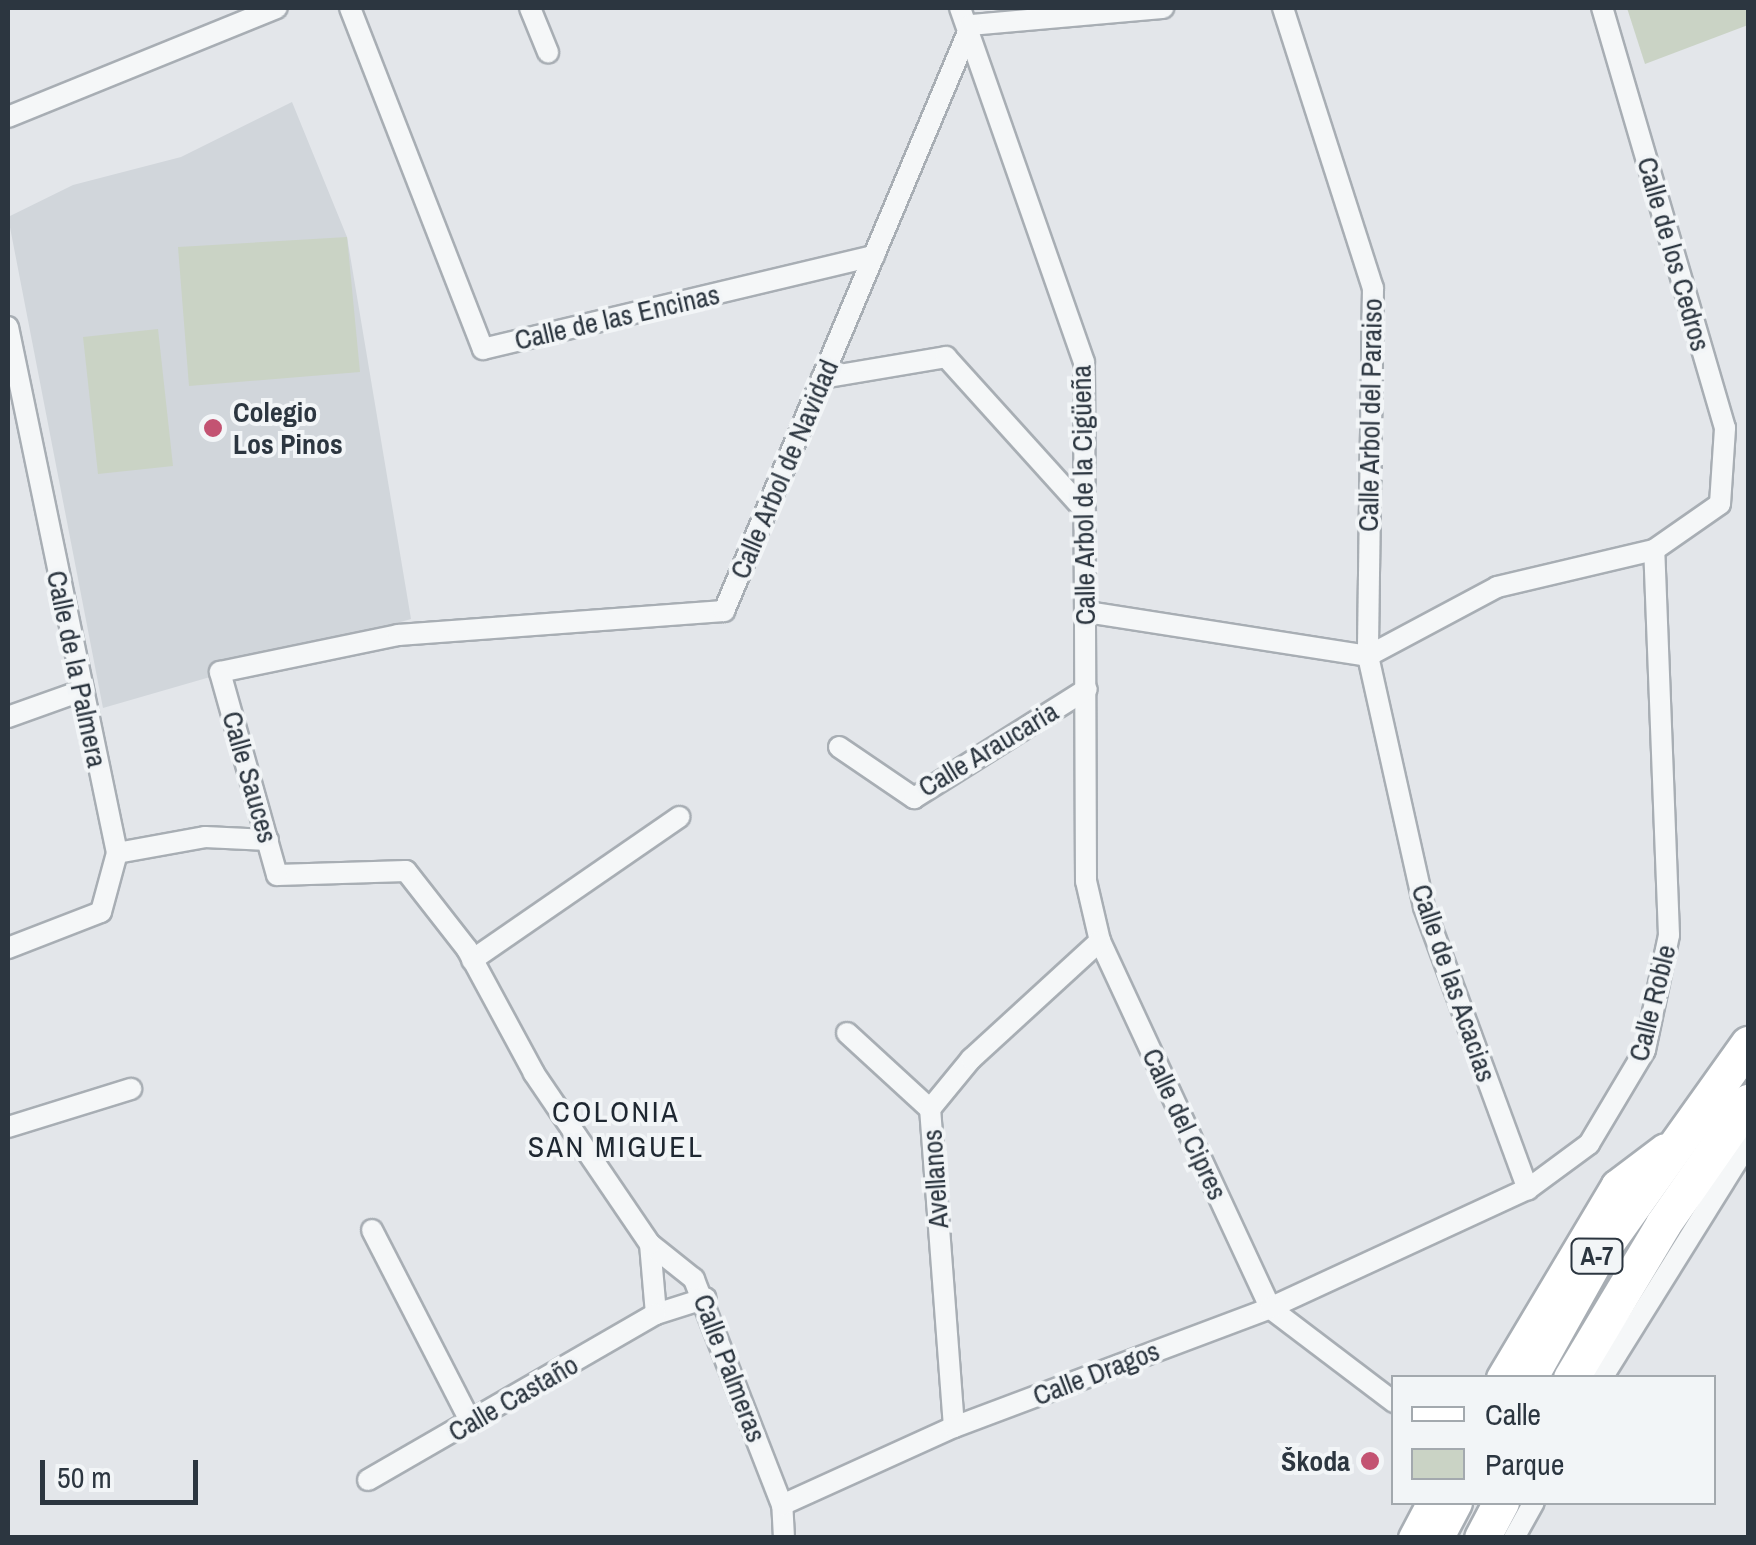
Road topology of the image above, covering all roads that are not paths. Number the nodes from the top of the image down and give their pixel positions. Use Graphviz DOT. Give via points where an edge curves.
graph roads {
  1 [pos="278,8"];
  2 [pos="350,8"];
  3 [pos="530,8"];
  4 [pos="1162,8"];
  5 [pos="1284,8"];
  6 [pos="1602,8"];
  7 [pos="965,16"];
  8 [pos="548,52"];
  9 [pos="8,118"];
  10 [pos="874,256"];
  11 [pos="8,326"];
  12 [pos="822,378"];
  13 [pos="1085,512"];
  14 [pos="1654,550"];
  15 [pos="1086,612"];
  16 [pos="1368,656"];
  17 [pos="220,672"];
  18 [pos="1087,689"];
  19 [pos="80,691"];
  20 [pos="8,717"];
  21 [pos="839,746"];
  22 [pos="679,817"];
  23 [pos="268,840"];
  24 [pos="117,853"];
  25 [pos="406,871"];
  26 [pos="1100,941"];
  27 [pos="8,948"];
  28 [pos="472,960"];
  29 [pos="847,1033"];
  30 [pos="1748,1044"];
  31 [pos="132,1089"];
  32 [pos="1748,1102"];
  33 [pos="930,1109"];
  34 [pos="8,1127"];
  35 [pos="1674,1140"];
  36 [pos="1748,1142"];
  37 [pos="1528,1189"];
  38 [pos="372,1230"];
  39 [pos="650,1244"];
  40 [pos="706,1298"];
  41 [pos="1270,1308"];
  42 [pos="656,1314"];
  43 [pos="1503,1375"];
  44 [pos="1531,1375"];
  45 [pos="1574,1375"];
  46 [pos="1604,1375"];
  47 [pos="1391,1400"];
  48 [pos="471,1423"];
  49 [pos="954,1428"];
  50 [pos="368,1480"];
  51 [pos="782,1504"];
  52 [pos="1430,1505"];
  53 [pos="1452,1505"];
  54 [pos="1470,1505"];
  55 [pos="1499,1505"];
  56 [pos="1532,1505"];
  57 [pos="784,1538"];
  58 [pos="1413,1538"];
  59 [pos="1436,1538"];
  60 [pos="1454,1538"];
  61 [pos="1482,1538"];
  62 [pos="1514,1538"];
  1 -- 9 [label="street"];
  2 -- 10 [label="street, Calle de las Encinas" via="483,349"];
  3 -- 8 [label="street"];
  4 -- 7 [label="street"];
  5 -- 16 [label="street, Calle Arbol del Paraiso" via="1373,288"];
  6 -- 14 [label="street, Calle de los Cedros" via="1725,428 1720,504"];
  7 -- 10 [label="street, Calle Arbol de Navidad"];
  7 -- 13 [label="street, Calle Arbol de la Cigüeña" via="1084,362"];
  10 -- 12 [label="street, Calle Arbol de Navidad"];
  11 -- 19 [label="street, Calle de la Palmera"];
  12 -- 13 [label="street" via="946,357"];
  12 -- 17 [label="street, Calle Arbol de Navidad" via="724,611 398,634"];
  13 -- 15 [label="street, Calle Arbol de la Cigüeña"];
  14 -- 16 [label="street" via="1497,587"];
  14 -- 37 [label="street, Calle Roble" via="1669,935 1645,1050 1621,1102 1589,1144"];
  15 -- 16 [label="street"];
  15 -- 18 [label="street, Calle Arbol de la Cigüeña"];
  16 -- 37 [label="street, Calle de las Acacias" via="1424,907"];
  17 -- 23 [label="street, Calle Sauces"];
  18 -- 21 [label="street, Calle Araucaria" via="914,798"];
  18 -- 26 [label="street, Calle Arbol de la Cigüeña" via="1086,881"];
  19 -- 20 [label="street"];
  19 -- 24 [label="street, Calle de la Palmera"];
  22 -- 28 [label="street"];
  23 -- 24 [label="street" via="205,838"];
  23 -- 25 [label="street, Calle Sauces" via="278,875"];
  24 -- 27 [label="street, Calle de la Palmera" via="101,912"];
  25 -- 28 [label="street, Calle Palmeras"];
  26 -- 33 [label="street, Avellanos" via="970,1059"];
  26 -- 41 [label="street, Calle del Cipres"];
  28 -- 39 [label="street, Calle Palmeras" via="534,1073"];
  29 -- 33 [label="street"];
  30 -- 35 [label="highway, A-7"];
  31 -- 34 [label="street"];
  32 -- 45 [label="highway, A-7" via="1663,1224"];
  33 -- 49 [label="street, Avellanos"];
  35 -- 43 [label="street" via="1616,1185"];
  35 -- 44 [label="highway, A-7"];
  36 -- 46 [label="street"];
  37 -- 41 [label="street, Calle Roble"];
  38 -- 48 [label="street"];
  39 -- 40 [label="street, Calle Palmeras"];
  39 -- 42 [label="street"];
  40 -- 42 [label="street, Calle Castaño"];
  40 -- 51 [label="street, Calle Palmeras"];
  41 -- 47 [label="street"];
  41 -- 49 [label="street, Calle Dragos"];
  42 -- 48 [label="street, Calle Castaño"];
  48 -- 50 [label="street, Calle Castaño"];
  49 -- 51 [label="street, Calle Dragos"];
  51 -- 57 [label="street, Calle Palmeras"];
  52 -- 58 [label="street"];
  53 -- 59 [label="highway"];
  54 -- 60 [label="highway"];
  55 -- 61 [label="highway"];
  56 -- 62 [label="street"];
}
